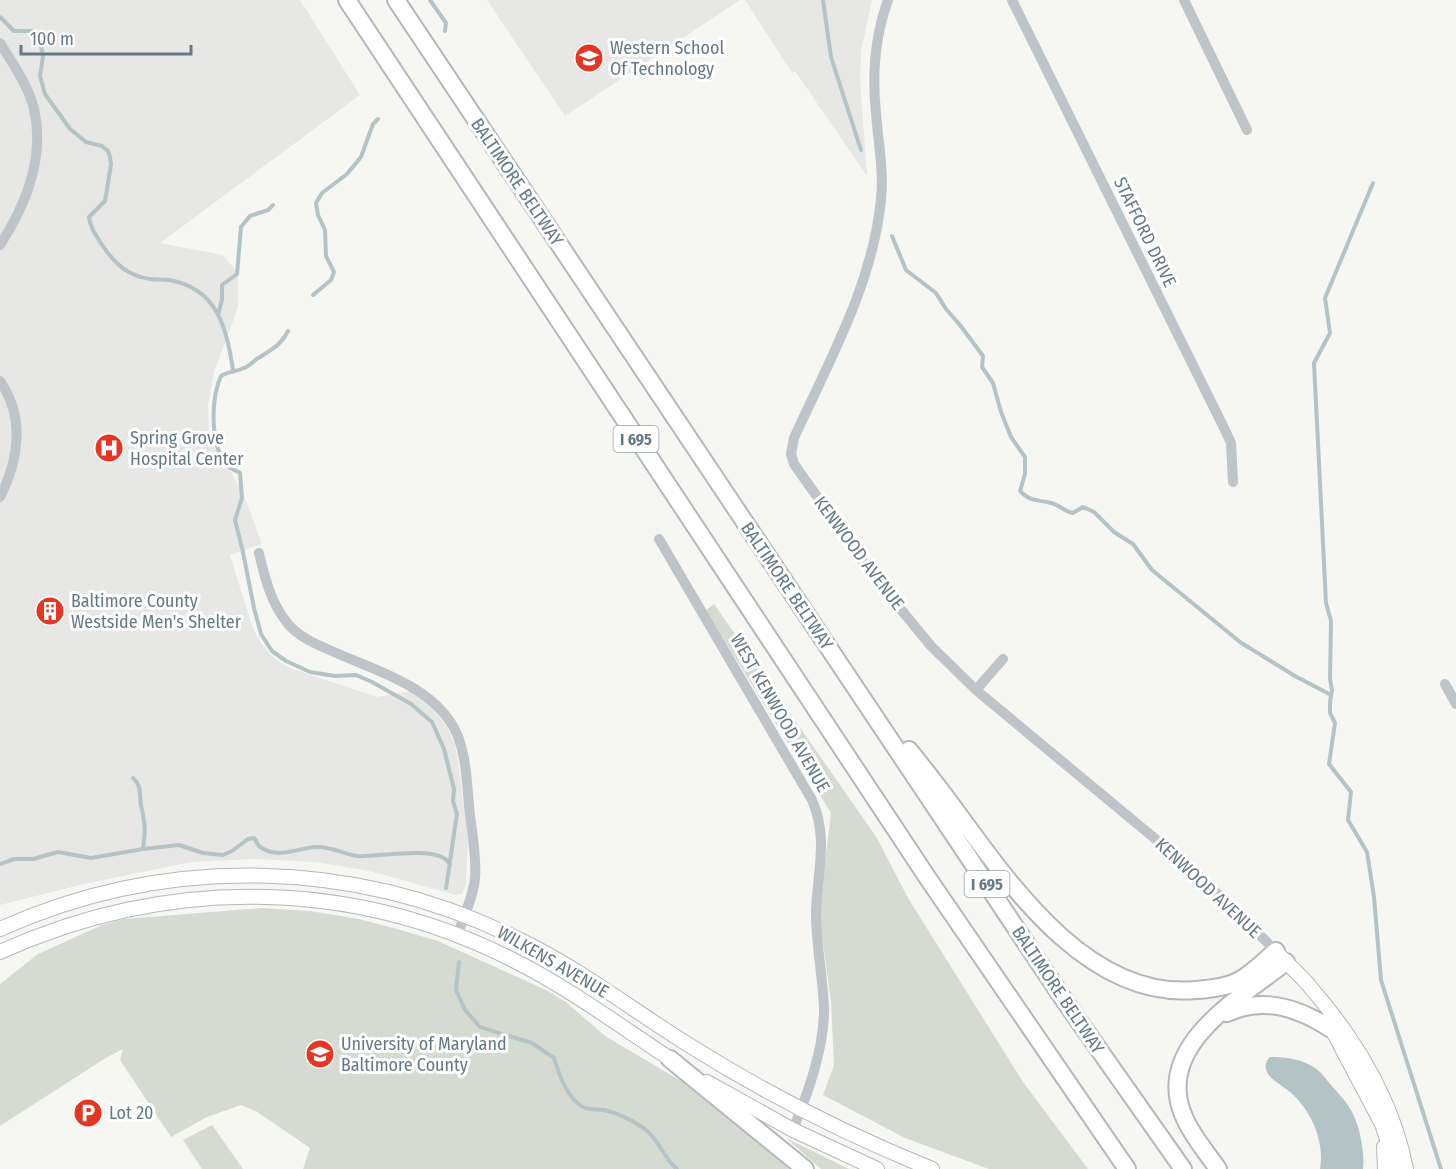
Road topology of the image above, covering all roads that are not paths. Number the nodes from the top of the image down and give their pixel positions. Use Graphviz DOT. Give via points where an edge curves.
graph roads {
  1 [pos="347,0"];
  2 [pos="396,0"];
  3 [pos="888,0"];
  4 [pos="1012,0"];
  5 [pos="1184,0"];
  6 [pos="0,43"];
  7 [pos="1247,130"];
  8 [pos="0,245"];
  9 [pos="0,381"];
  10 [pos="1233,482"];
  11 [pos="0,497"];
  12 [pos="659,539"];
  13 [pos="258,553"];
  14 [pos="810,620"];
  15 [pos="1003,659"];
  16 [pos="1445,684"];
  17 [pos="976,690"];
  18 [pos="1456,704"];
  19 [pos="464,915"];
  20 [pos="30,916"];
  21 [pos="0,919"];
  22 [pos="0,929"];
  23 [pos="457,935"];
  24 [pos="0,952"];
  25 [pos="1281,957"];
  26 [pos="1212,1020"];
  27 [pos="1331,1029"];
  28 [pos="670,1059"];
  29 [pos="801,1110"];
  30 [pos="1382,1124"];
  31 [pos="794,1130"];
  32 [pos="805,1169"];
  33 [pos="877,1169"];
  34 [pos="932,1169"];
  35 [pos="1127,1169"];
  36 [pos="1183,1169"];
  37 [pos="1218,1169"];
  38 [pos="1385,1169"];
  39 [pos="1396,1169"];
  40 [pos="1406,1169"];
  1 -- 35 [label="highway, I 695" via="914,857"];
  2 -- 14 [label="highway, BALTIMORE BELTWAY / I 695"];
  3 -- 17 [label="street, KENWOOD AVENUE" via="876,54 882,172 871,254 851,311 794,438 791,454 794,464 891,598"];
  4 -- 10 [label="street, STAFFORD DRIVE" via="1226,430 1231,443"];
  5 -- 7 [label="street"];
  6 -- 8 [label="street" via="34,109 37,155 23,203"];
  9 -- 11 [label="street" via="12,407 17,450"];
  12 -- 29 [label="street, WEST KENWOOD AVENUE" via="819,816 822,835 816,917 824,1010 820,1047"];
  13 -- 19 [label="street" via="272,600 302,637 417,690 456,732 465,768 475,868"];
  14 -- 25 [label="highway" via="1002,874 1041,919 1084,955 1132,981 1186,991 1240,980"];
  14 -- 36 [label="highway, BALTIMORE BELTWAY / I 695" via="1064,1000"];
  15 -- 17 [label="street"];
  16 -- 18 [label="street"];
  17 -- 25 [label="street, KENWOOD AVENUE" via="1194,871"];
  19 -- 20 [label="main road, WILKENS AVENUE" via="352,883 262,875 168,880 77,900"];
  19 -- 23 [label="street"];
  19 -- 29 [label="main road, WILKENS AVENUE" via="521,940 722,1066"];
  20 -- 21 [label="main road"];
  20 -- 22 [label="main road, WILKENS AVENUE"];
  23 -- 24 [label="main road, WILKENS AVENUE" via="348,904 262,896 212,897 168,901 96,917"];
  23 -- 28 [label="main road, WILKENS AVENUE" via="546,978"];
  25 -- 26 [label="highway"];
  25 -- 27 [label="main road, KENWOOD AVENUE"];
  25 -- 40 [label="main road, KENWOOD AVENUE" via="1336,1018 1377,1083"];
  26 -- 27 [label="highway" via="1237,1008 1278,1005 1311,1016"];
  26 -- 37 [label="highway" via="1185,1053 1178,1076 1184,1117"];
  27 -- 30 [label="main road, KENWOOD AVENUE"];
  28 -- 31 [label="main road, WILKENS AVENUE"];
  28 -- 32 [label="highway"];
  29 -- 31 [label="street, WEST KENWOOD AVENUE"];
  29 -- 34 [label="main road, WILKENS AVENUE"];
  30 -- 38 [label="main road"];
  30 -- 39 [label="main road, KENWOOD AVENUE"];
  31 -- 33 [label="main road, WILKENS AVENUE"];
}
